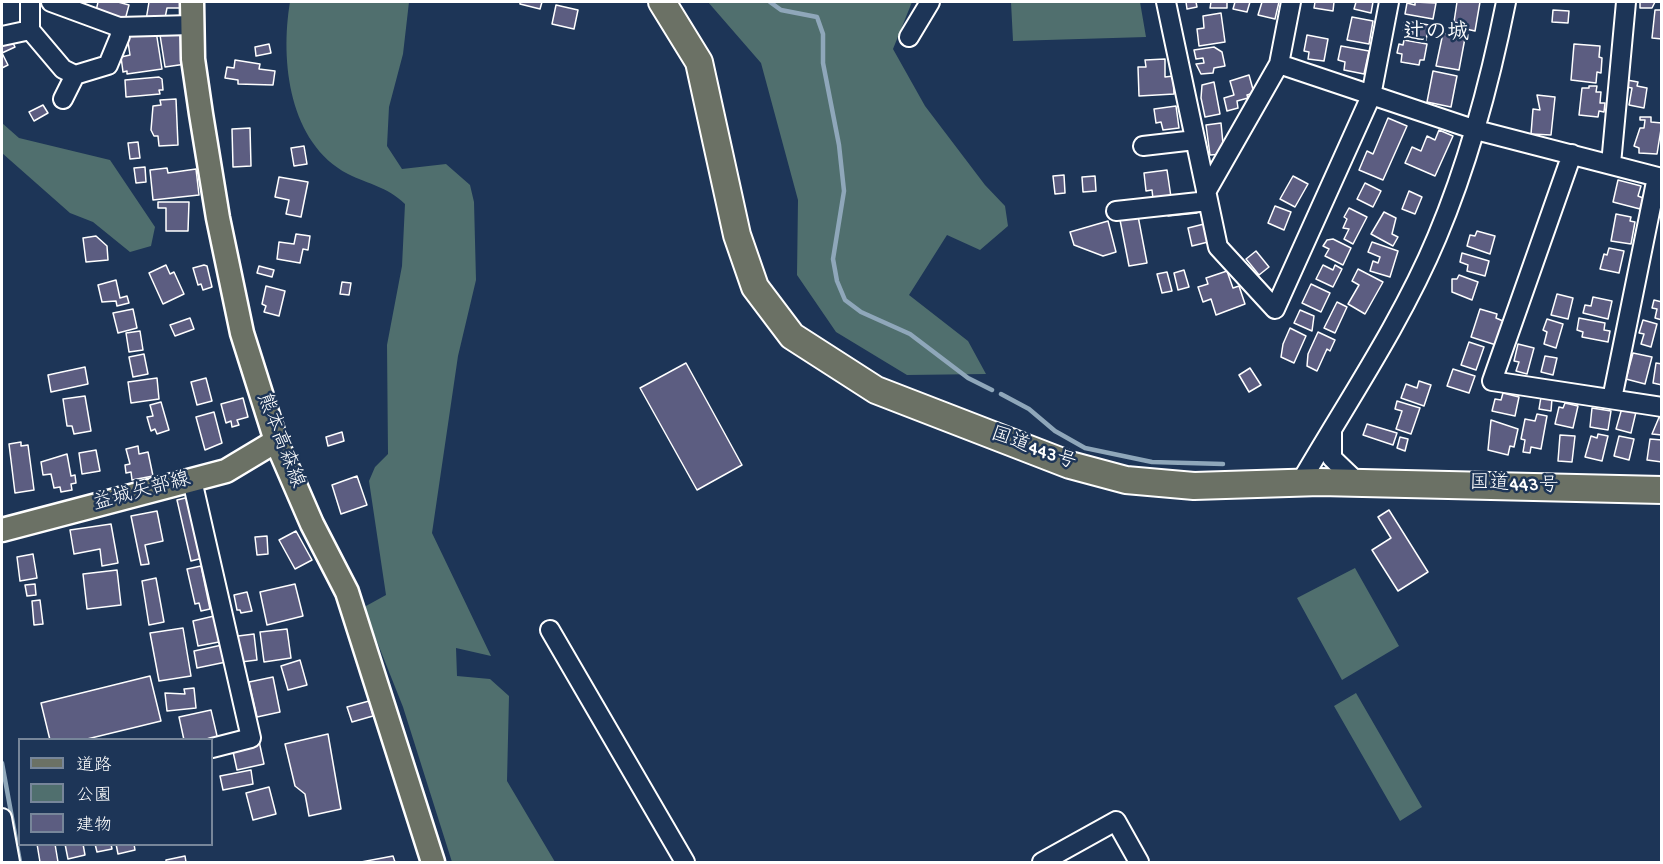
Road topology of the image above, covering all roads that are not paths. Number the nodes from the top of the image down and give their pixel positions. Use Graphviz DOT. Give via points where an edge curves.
graph roads {
  1 [pos="30,2"];
  2 [pos="51,2"];
  3 [pos="192,2"];
  4 [pos="662,2"];
  5 [pos="930,2"];
  6 [pos="1166,2"];
  7 [pos="1291,2"];
  8 [pos="1389,2"];
  9 [pos="1506,2"];
  10 [pos="1626,2"];
  11 [pos="191,25"];
  12 [pos="119,27"];
  13 [pos="30,30"];
  14 [pos="2,36"];
  15 [pos="909,37"];
  16 [pos="1279,64"];
  17 [pos="75,75"];
  18 [pos="1371,96"];
  19 [pos="63,99"];
  20 [pos="1476,130"];
  21 [pos="1195,140"];
  22 [pos="1143,146"];
  23 [pos="1572,154"];
  24 [pos="1611,164"];
  25 [pos="1659,177"];
  26 [pos="1207,196"];
  27 [pos="1116,212"];
  28 [pos="1612,399"];
  29 [pos="1662,407"];
  30 [pos="1332,428"];
  31 [pos="276,441"];
  32 [pos="192,480"];
  33 [pos="1300,483"];
  34 [pos="1358,483"];
  35 [pos="1662,490"];
  36 [pos="2,530"];
  37 [pos="550,630"];
  38 [pos="213,748"];
  39 [pos="2,818"];
  40 [pos="10,862"];
  41 [pos="433,862"];
  42 [pos="685,862"];
  43 [pos="1042,862"];
  44 [pos="1140,862"];
  1 -- 13 [label="street"];
  2 -- 12 [label="street"];
  3 -- 11 [label="main road, 熊本高森線"];
  4 -- 33 [label="highway, 国道443号" via="699,62 737,235 755,287 792,336 876,390 1070,465 1126,480 1194,486"];
  5 -- 15 [label="street"];
  6 -- 21 [label="street"];
  7 -- 16 [label="street"];
  8 -- 18 [label="street"];
  9 -- 20 [label="street"];
  10 -- 24 [label="street"];
  11 -- 12 [label="street"];
  11 -- 31 [label="main road, 熊本高森線" via="218,218 242,333"];
  12 -- 17 [label="street" via="120,36 108,65"];
  13 -- 14 [label="street"];
  13 -- 17 [label="street" via="63,69"];
  16 -- 18 [label="street"];
  16 -- 26 [label="street"];
  17 -- 19 [label="street"];
  18 -- 20 [label="street"];
  18 -- 26 [label="street" via="1275,309 1218,247"];
  20 -- 23 [label="street"];
  20 -- 30 [label="street" via="1437,237 1394,324"];
  21 -- 22 [label="street"];
  21 -- 26 [label="street"];
  23 -- 24 [label="street"];
  23 -- 28 [label="street" via="1492,381"];
  24 -- 25 [label="street"];
  25 -- 28 [label="street"];
  26 -- 27 [label="street"];
  28 -- 29 [label="street"];
  30 -- 33 [label="street"];
  30 -- 34 [label="street" via="1332,458"];
  31 -- 32 [label="main road, 益城矢部線" via="226,471"];
  31 -- 41 [label="main road, 熊本高森線" via="347,592"];
  32 -- 36 [label="main road, 益城矢部線"];
  32 -- 38 [label="street" via="251,738"];
  33 -- 34 [label="highway, 国道443号"];
  34 -- 35 [label="highway, 国道443号"];
  37 -- 42 [label="street"];
  39 -- 40 [label="street"];
  43 -- 44 [label="street" via="1116,821"];
}
